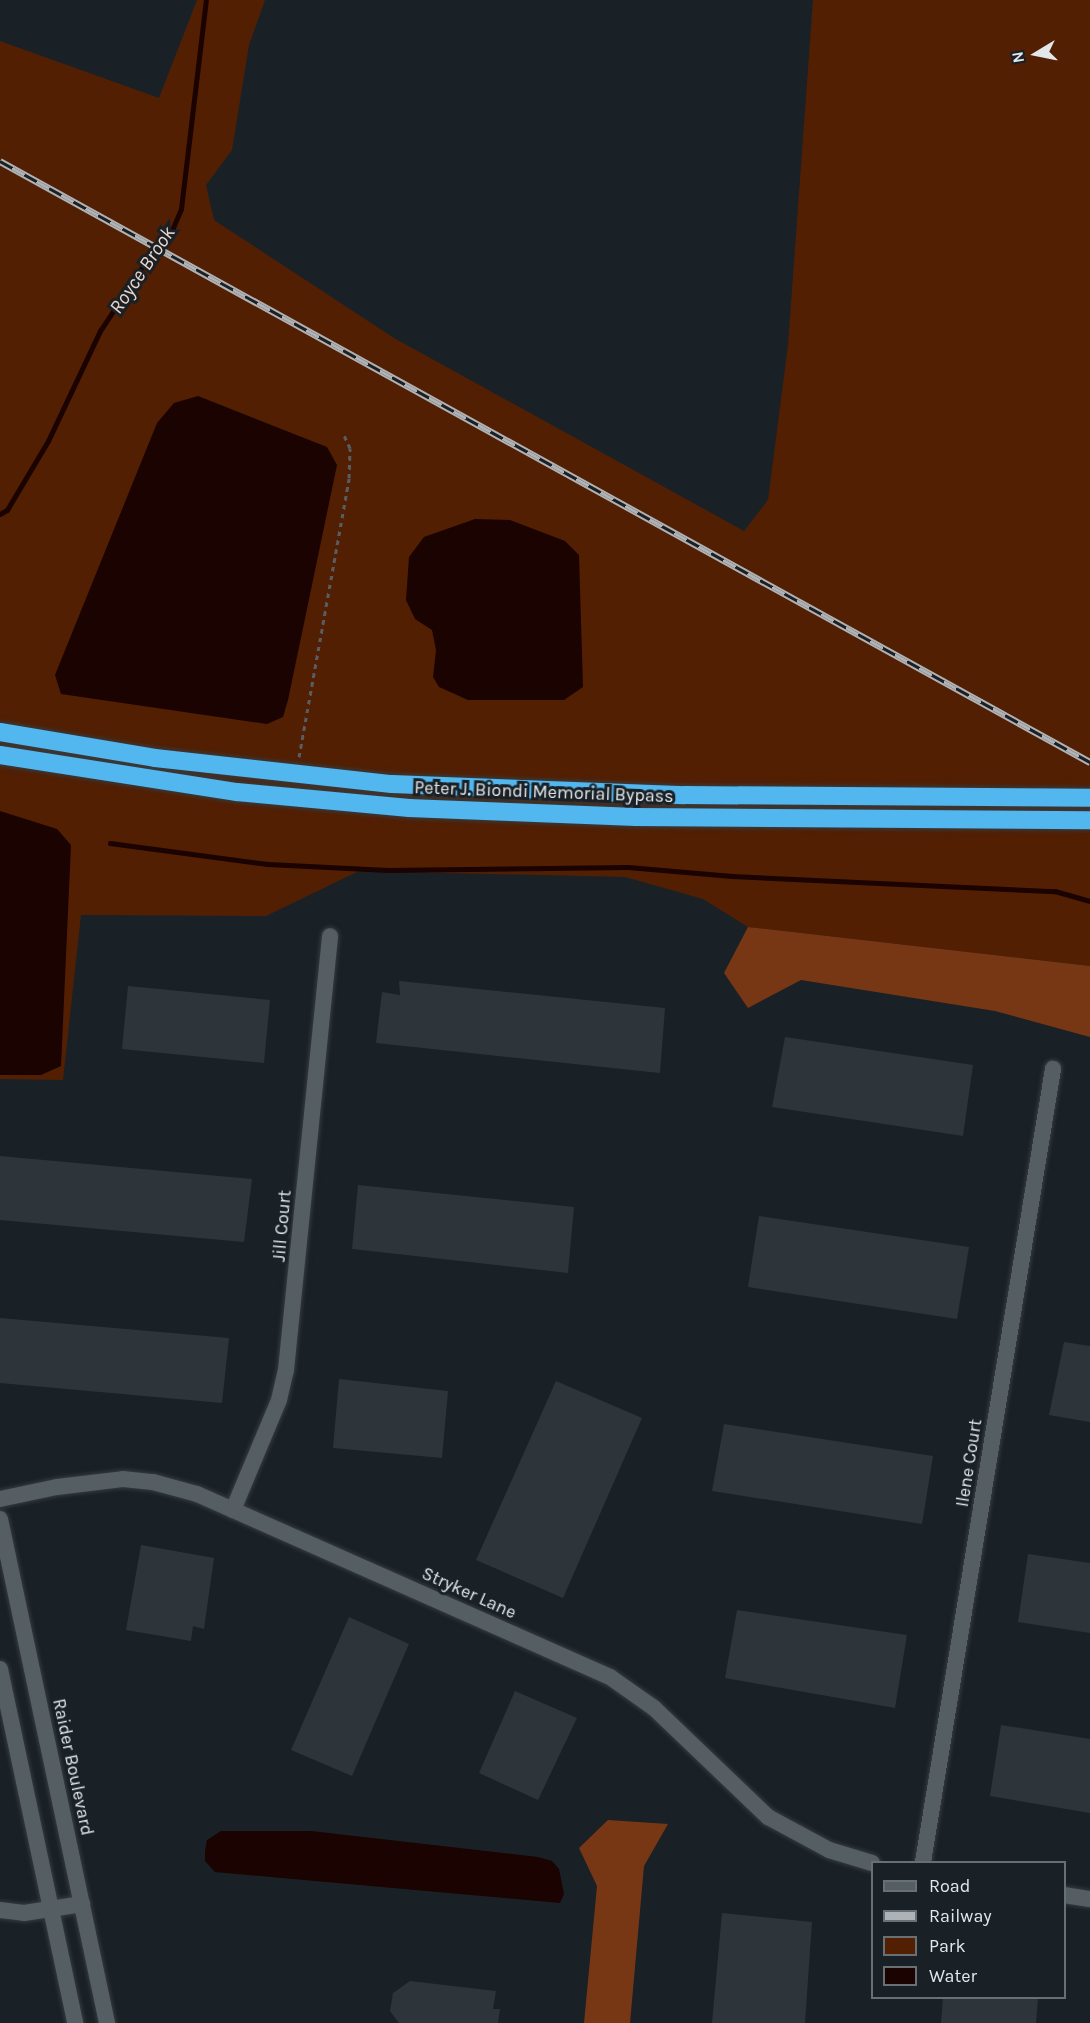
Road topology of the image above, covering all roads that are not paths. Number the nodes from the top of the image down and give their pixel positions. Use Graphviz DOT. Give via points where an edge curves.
graph roads {
  1 [pos="0,732"];
  2 [pos="0,755"];
  3 [pos="1090,798"];
  4 [pos="1090,820"];
  5 [pos="330,936"];
  6 [pos="1053,1069"];
  7 [pos="0,1499"];
  8 [pos="233,1510"];
  9 [pos="0,1518"];
  10 [pos="0,1670"];
  11 [pos="923,1861"];
  12 [pos="871,1862"];
  13 [pos="1066,1895"];
  14 [pos="1090,1899"];
  15 [pos="82,1904"];
  16 [pos="51,1909"];
  17 [pos="0,1910"];
  18 [pos="75,2023"];
  19 [pos="107,2023"];
  1 -- 3 [label="highway, Peter J. Biondi Memorial Bypass" via="155,758 393,783 685,795"];
  2 -- 4 [label="highway, Peter J. Biondi Memorial Bypass" via="237,792 409,808 636,818"];
  5 -- 8 [label="street, Jill Court" via="286,1370 279,1400"];
  6 -- 11 [label="street, Ilene Court"];
  7 -- 8 [label="street, Stryker Lane" via="57,1486 123,1479 180,1488"];
  8 -- 12 [label="street, Stryker Lane" via="610,1677 654,1708 768,1816 829,1850"];
  9 -- 15 [label="street, Raider Boulevard"];
  10 -- 16 [label="street"];
  13 -- 14 [label="street"];
  15 -- 16 [label="street"];
  15 -- 19 [label="street, Raider Boulevard"];
  16 -- 17 [label="street" via="24,1913"];
  16 -- 18 [label="street"];
}
